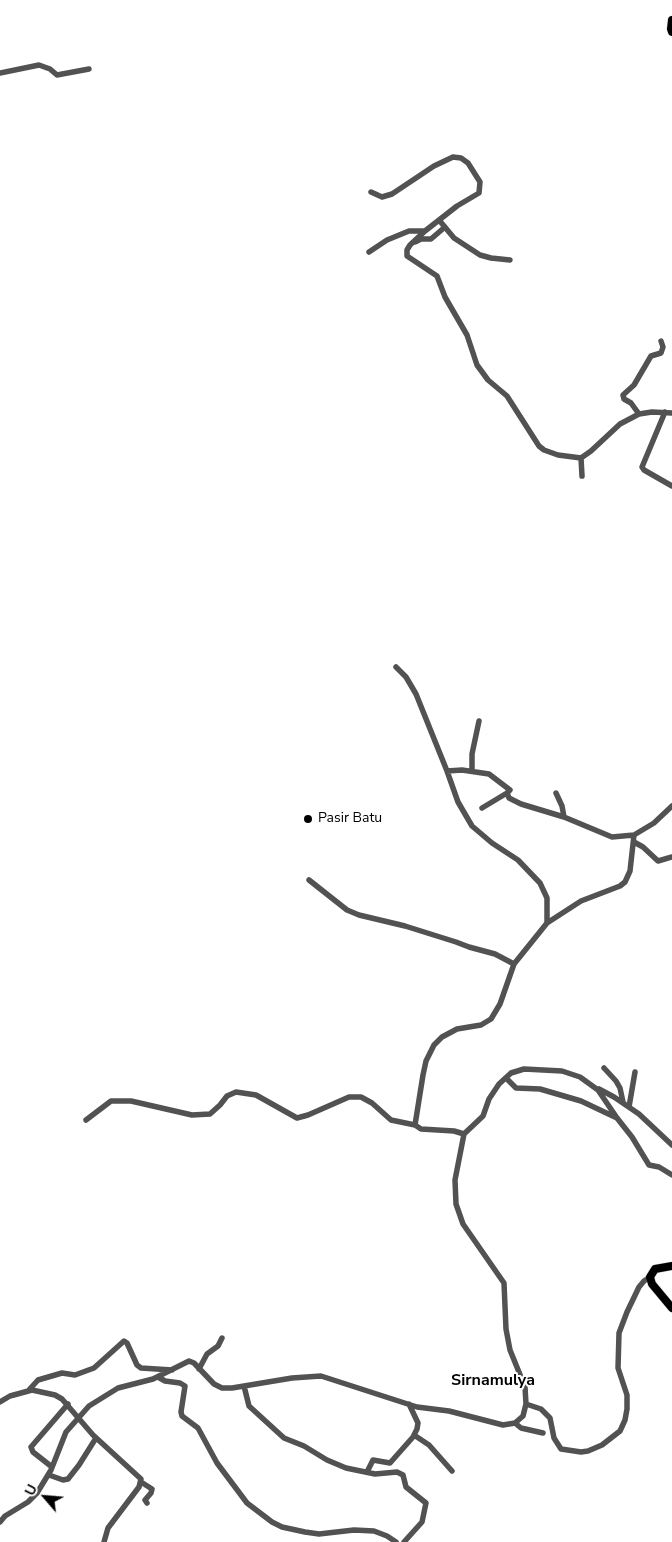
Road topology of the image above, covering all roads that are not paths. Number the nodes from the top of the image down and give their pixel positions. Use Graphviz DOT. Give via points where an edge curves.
graph roads {
  1 [pos="672,20"];
  2 [pos="672,32"];
  3 [pos="89,69"];
  4 [pos="0,73"];
  5 [pos="371,192"];
  6 [pos="440,220"];
  7 [pos="445,227"];
  8 [pos="425,231"];
  9 [pos="413,242"];
  10 [pos="369,252"];
  11 [pos="510,260"];
  12 [pos="661,341"];
  13 [pos="665,412"];
  14 [pos="672,413"];
  15 [pos="639,414"];
  16 [pos="581,458"];
  17 [pos="582,476"];
  18 [pos="672,486"];
  19 [pos="396,667"];
  20 [pos="479,721"];
  21 [pos="447,770"];
  22 [pos="472,771"];
  23 [pos="506,793"];
  24 [pos="556,793"];
  25 [pos="672,806"];
  26 [pos="482,808"];
  27 [pos="564,817"];
  28 [pos="634,838"];
  29 [pos="672,857"];
  30 [pos="309,880"];
  31 [pos="547,923"];
  32 [pos="514,964"];
  33 [pos="604,1068"];
  34 [pos="635,1072"];
  35 [pos="506,1078"];
  36 [pos="592,1086"];
  37 [pos="623,1102"];
  38 [pos="629,1107"];
  39 [pos="617,1118"];
  40 [pos="86,1120"];
  41 [pos="415,1125"];
  42 [pos="464,1134"];
  43 [pos="672,1145"];
  44 [pos="672,1174"];
  45 [pos="672,1266"];
  46 [pos="650,1277"];
  47 [pos="672,1308"];
  48 [pos="222,1338"];
  49 [pos="199,1369"];
  50 [pos="173,1370"];
  51 [pos="158,1377"];
  52 [pos="244,1386"];
  53 [pos="28,1391"];
  54 [pos="0,1402"];
  55 [pos="68,1404"];
  56 [pos="409,1404"];
  57 [pos="526,1404"];
  58 [pos="78,1418"];
  59 [pos="515,1423"];
  60 [pos="543,1433"];
  61 [pos="414,1435"];
  62 [pos="96,1438"];
  63 [pos="52,1467"];
  64 [pos="452,1471"];
  65 [pos="367,1472"];
  66 [pos="49,1475"];
  67 [pos="141,1482"];
  68 [pos="147,1503"];
  69 [pos="0,1522"];
  70 [pos="104,1542"];
  71 [pos="396,1542"];
  72 [pos="404,1542"];
  1 -- 2 [label="main road"];
  3 -- 4 [label="street" via="57,75 39,64"];
  5 -- 6 [label="street" via="386,196 442,162 453,157 461,158 478,178 480,191"];
  6 -- 7 [label="street"];
  6 -- 8 [label="street"];
  7 -- 9 [label="street" via="431,239"];
  7 -- 11 [label="street" via="454,238 480,255"];
  8 -- 9 [label="street"];
  8 -- 10 [label="street" via="409,231"];
  9 -- 16 [label="street" via="408,248 408,256 437,276 482,373 507,396 539,446 558,455"];
  12 -- 15 [label="street" via="661,353 651,356 634,385 623,395"];
  13 -- 14 [label="street"];
  13 -- 15 [label="street"];
  13 -- 18 [label="street" via="642,467"];
  15 -- 16 [label="street" via="620,424"];
  16 -- 17 [label="street"];
  19 -- 21 [label="street" via="416,694"];
  20 -- 22 [label="street"];
  21 -- 22 [label="street"];
  21 -- 31 [label="street" via="458,802 472,826 518,860 540,883 546,898"];
  22 -- 23 [label="street" via="496,778 510,790"];
  23 -- 26 [label="street"];
  23 -- 27 [label="street" via="521,804"];
  24 -- 27 [label="street"];
  25 -- 28 [label="street"];
  27 -- 28 [label="street" via="612,836"];
  28 -- 29 [label="street" via="658,861"];
  28 -- 31 [label="street" via="630,871 625,882 581,900"];
  30 -- 32 [label="street" via="347,910 359,915 495,954"];
  31 -- 32 [label="street"];
  32 -- 41 [label="street" via="500,1004 491,1019 481,1025 450,1032 434,1045 426,1061"];
  33 -- 37 [label="street" via="620,1088"];
  34 -- 38 [label="street"];
  35 -- 36 [label="street" via="524,1069 562,1072 580,1077"];
  35 -- 39 [label="street" via="516,1088 540,1089 581,1101"];
  35 -- 42 [label="street" via="489,1098 483,1116"];
  36 -- 37 [label="street"];
  36 -- 39 [label="street" via="603,1095"];
  37 -- 38 [label="street"];
  38 -- 43 [label="street"];
  39 -- 44 [label="street" via="649,1164"];
  40 -- 41 [label="street" via="110,1102 131,1101 192,1115 210,1114 227,1096 236,1092 256,1095 297,1118 349,1097 362,1097 391,1120"];
  41 -- 42 [label="street"];
  42 -- 57 [label="street" via="455,1180 456,1204 462,1224 504,1283 506,1330 510,1350 525,1387"];
  45 -- 46 [label="main road" via="655,1269"];
  46 -- 47 [label="main road"];
  46 -- 57 [label="street" via="639,1287 619,1334 618,1368 627,1395 625,1420 620,1431 588,1451 561,1449 554,1438 550,1418 541,1409"];
  48 -- 49 [label="street" via="218,1346 207,1354"];
  49 -- 50 [label="street" via="189,1361"];
  49 -- 52 [label="street" via="222,1388"];
  50 -- 51 [label="street"];
  50 -- 53 [label="street" via="141,1368 124,1341 94,1368 75,1375 62,1373 38,1380"];
  51 -- 58 [label="street" via="118,1388 89,1406"];
  51 -- 71 [label="street" via="185,1386 182,1416 198,1428 216,1463 247,1503 272,1522 312,1533 374,1531"];
  52 -- 56 [label="street" via="322,1376"];
  52 -- 65 [label="street" via="249,1406 284,1438 346,1468"];
  53 -- 54 [label="street"];
  53 -- 55 [label="street" via="55,1395"];
  55 -- 58 [label="street"];
  55 -- 63 [label="street" via="31,1447"];
  56 -- 59 [label="street" via="503,1425"];
  56 -- 61 [label="street" via="418,1423"];
  57 -- 59 [label="street" via="523,1416"];
  58 -- 62 [label="street"];
  58 -- 63 [label="street" via="66,1432"];
  59 -- 60 [label="street" via="521,1428"];
  61 -- 64 [label="street" via="429,1445"];
  61 -- 65 [label="street" via="392,1462 373,1460"];
  62 -- 66 [label="street" via="68,1478 63,1480"];
  62 -- 67 [label="street"];
  63 -- 66 [label="street"];
  65 -- 72 [label="street" via="400,1474 406,1487 424,1501 422,1522"];
  66 -- 69 [label="street" via="28,1502"];
  67 -- 68 [label="street" via="152,1489 145,1500"];
  67 -- 70 [label="street" via="108,1528"];
}
